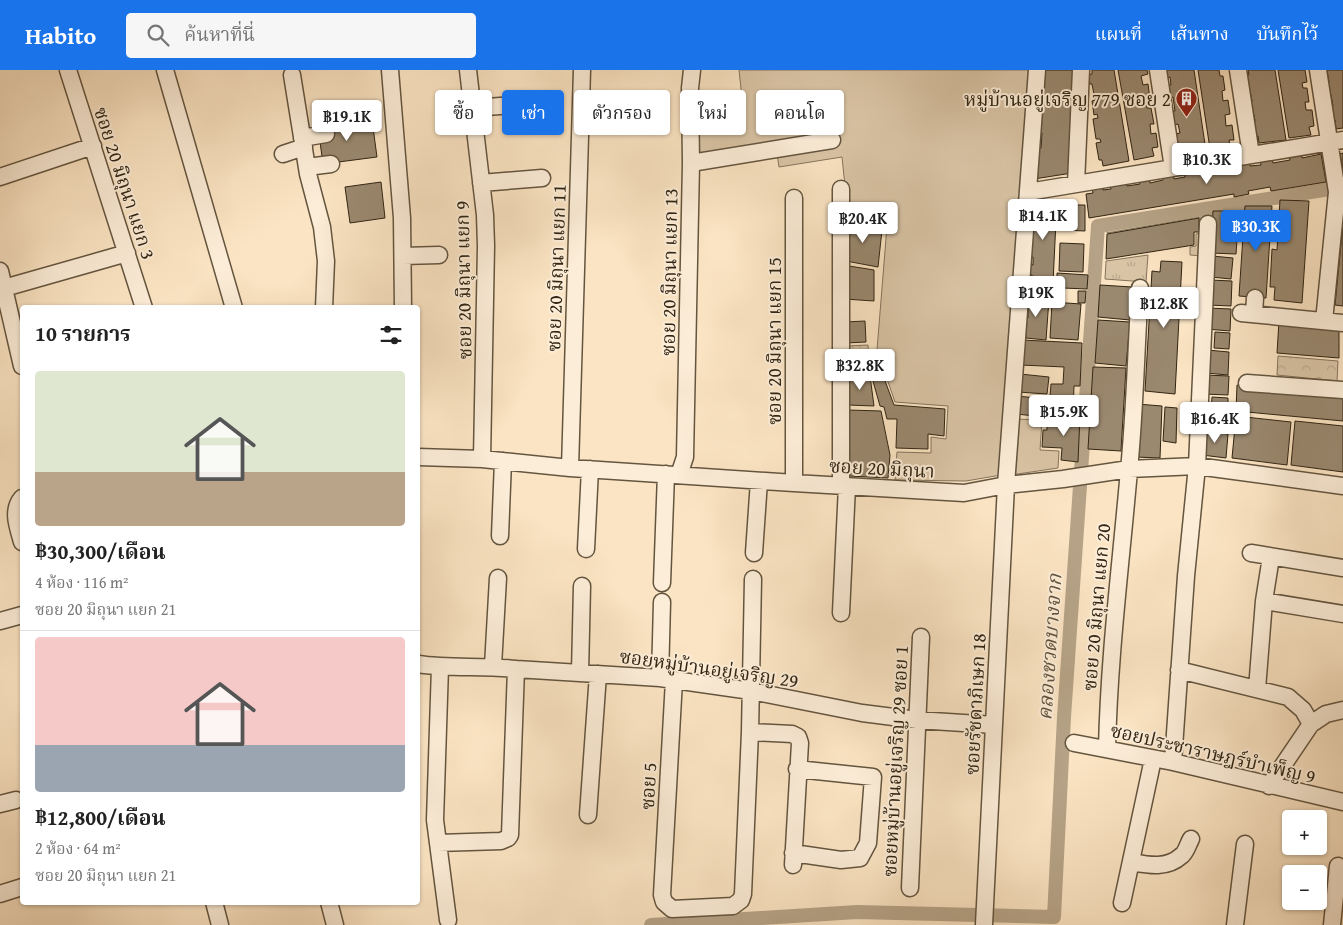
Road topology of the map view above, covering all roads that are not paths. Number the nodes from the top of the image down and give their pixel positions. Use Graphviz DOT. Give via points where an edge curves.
graph roads {
  1 [pos="68,70"];
  2 [pos="165,70"];
  3 [pos="390,70"];
  4 [pos="468,70"];
  5 [pos="582,70"];
  6 [pos="692,70"];
  7 [pos="1037,70"];
  8 [pos="1081,70"];
  9 [pos="1158,70"];
  10 [pos="1238,70"];
  11 [pos="1318,70"];
  12 [pos="292,75"];
  13 [pos="471,90"];
  14 [pos="326,134"];
  15 [pos="476,135"];
  16 [pos="832,140"];
  17 [pos="1336,141"];
  18 [pos="303,142"];
  19 [pos="93,146"];
  20 [pos="283,154"];
  21 [pos="1251,155"];
  22 [pos="691,163"];
  23 [pos="332,164"];
  24 [pos="307,168"];
  25 [pos="1173,168"];
  26 [pos="0,177"];
  27 [pos="542,178"];
  28 [pos="481,183"];
  29 [pos="1076,184"];
  30 [pos="841,189"];
  31 [pos="1028,192"];
  32 [pos="1338,194"];
  33 [pos="794,198"];
  34 [pos="1208,224"];
  35 [pos="127,253"];
  36 [pos="439,255"];
  37 [pos="403,256"];
  38 [pos="0,271"];
  39 [pos="4,288"];
  40 [pos="1140,288"];
  41 [pos="143,305"];
  42 [pos="233,305"];
  43 [pos="324,305"];
  44 [pos="403,305"];
  45 [pos="1250,308"];
  46 [pos="1324,322"];
  47 [pos="1343,323"];
  48 [pos="20,357"];
  49 [pos="1247,383"];
  50 [pos="1343,390"];
  51 [pos="420,457"];
  52 [pos="482,459"];
  53 [pos="503,461"];
  54 [pos="1197,466"];
  55 [pos="570,468"];
  56 [pos="590,469"];
  57 [pos="1129,469"];
  58 [pos="672,474"];
  59 [pos="759,481"];
  60 [pos="794,483"];
  61 [pos="1006,485"];
  62 [pos="844,486"];
  63 [pos="1343,486"];
  64 [pos="20,501"];
  65 [pos="20,535"];
  66 [pos="500,536"];
  67 [pos="586,550"];
  68 [pos="1251,553"];
  69 [pos="754,554"];
  70 [pos="1271,557"];
  71 [pos="1343,568"];
  72 [pos="498,578"];
  73 [pos="753,579"];
  74 [pos="662,583"];
  75 [pos="582,586"];
  76 [pos="1264,600"];
  77 [pos="662,602"];
  78 [pos="841,613"];
  79 [pos="1343,614"];
  80 [pos="20,616"];
  81 [pos="0,621"];
  82 [pos="921,637"];
  83 [pos="420,664"];
  84 [pos="493,666"];
  85 [pos="440,667"];
  86 [pos="516,669"];
  87 [pos="1178,670"];
  88 [pos="580,673"];
  89 [pos="598,674"];
  90 [pos="667,679"];
  91 [pos="1257,689"];
  92 [pos="750,691"];
  93 [pos="1343,710"];
  94 [pos="917,720"];
  95 [pos="1311,724"];
  96 [pos="994,725"];
  97 [pos="750,732"];
  98 [pos="1074,743"];
  99 [pos="1107,749"];
  100 [pos="1153,758"];
  101 [pos="1173,762"];
  102 [pos="798,769"];
  103 [pos="1269,786"];
  104 [pos="1343,802"];
  105 [pos="588,814"];
  106 [pos="1191,839"];
  107 [pos="438,843"];
  108 [pos="1245,844"];
  109 [pos="1131,862"];
  110 [pos="1338,866"];
  111 [pos="20,888"];
  112 [pos="910,888"];
  113 [pos="0,894"];
  114 [pos="1122,903"];
  115 [pos="215,905"];
  116 [pos="330,905"];
  117 [pos="448,920"];
  118 [pos="984,922"];
  119 [pos="220,925"];
  120 [pos="335,925"];
  121 [pos="1235,925"];
  122 [pos="1332,925"];
  1 -- 19 [label="street, ซอย 20 มิถุนา แยก 3"];
  2 -- 42 [label="street"];
  3 -- 37 [label="street"];
  4 -- 13 [label="street, ซอย 20 มิถุนา แยก 9"];
  5 -- 55 [label="street, ซอย 20 มิถุนา แยก 11"];
  6 -- 22 [label="street, ซอย 20 มิถุนา แยก 13"];
  7 -- 31 [label="street, ซอยรัชดาภิเษก 18"];
  8 -- 29 [label="street"];
  9 -- 25 [label="street"];
  10 -- 21 [label="street"];
  11 -- 17 [label="street"];
  12 -- 18 [label="street"];
  14 -- 18 [label="street"];
  15 -- 28 [label="street, ซอย 20 มิถุนา แยก 9"];
  16 -- 22 [label="street"];
  17 -- 21 [label="street"];
  17 -- 32 [label="street"];
  18 -- 20 [label="street"];
  18 -- 24 [label="street"];
  19 -- 26 [label="street"];
  19 -- 35 [label="street, ซอย 20 มิถุนา แยก 3"];
  21 -- 25 [label="street"];
  22 -- 58 [label="street, ซอย 20 มิถุนา แยก 13" via="684,457"];
  23 -- 24 [label="street"];
  24 -- 43 [label="street" via="322,227 326,261"];
  25 -- 29 [label="street"];
  27 -- 28 [label="street"];
  28 -- 52 [label="street, ซอย 20 มิถุนา แยก 9" via="486,246"];
  29 -- 31 [label="street"];
  30 -- 62 [label="street"];
  31 -- 61 [label="street, ซอยรัชดาภิเษก 18"];
  32 -- 46 [label="street"];
  33 -- 60 [label="street, ซอย 20 มิถุนา แยก 15"];
  34 -- 54 [label="street"];
  35 -- 39 [label="street"];
  35 -- 41 [label="street, ซอย 20 มิถุนา แยก 3"];
  36 -- 37 [label="street"];
  37 -- 44 [label="street"];
  38 -- 39 [label="street"];
  39 -- 48 [label="street"];
  40 -- 57 [label="street, ซอย 20 มิถุนา แยก 20"];
  45 -- 46 [label="street"];
  46 -- 47 [label="street"];
  49 -- 50 [label="street"];
  51 -- 52 [label="street, ซอย 20 มิถุนา"];
  52 -- 53 [label="street, ซอย 20 มิถุนา"];
  53 -- 55 [label="street, ซอย 20 มิถุนา"];
  53 -- 66 [label="street"];
  54 -- 57 [label="street, ซอย 20 มิถุนา"];
  54 -- 63 [label="street, ซอย 20 มิถุนา"];
  54 -- 87 [label="street"];
  55 -- 56 [label="street, ซอย 20 มิถุนา"];
  56 -- 58 [label="street, ซอย 20 มิถุนา"];
  56 -- 67 [label="street"];
  57 -- 61 [label="street, ซอย 20 มิถุนา"];
  57 -- 99 [label="street, ซอย 20 มิถุนา แยก 20" via="1115,613"];
  58 -- 59 [label="street, ซอย 20 มิถุนา"];
  58 -- 74 [label="street, ซอย 20 มิถุนา แยก 13"];
  59 -- 60 [label="street, ซอย 20 มิถุนา"];
  59 -- 69 [label="street"];
  60 -- 62 [label="street, ซอย 20 มิถุนา"];
  61 -- 62 [label="street, ซอย 20 มิถุนา" via="964,492"];
  61 -- 96 [label="street, ซอยรัชดาภิเษก 18"];
  62 -- 78 [label="street"];
  64 -- 65 [label="street" via="16,508"];
  68 -- 70 [label="street"];
  70 -- 71 [label="street"];
  70 -- 76 [label="street"];
  72 -- 84 [label="street"];
  73 -- 92 [label="street"];
  75 -- 88 [label="street"];
  76 -- 79 [label="street"];
  76 -- 91 [label="street"];
  77 -- 90 [label="street, ซอย 5"];
  80 -- 81 [label="street"];
  82 -- 94 [label="street, ซอยหมู่บ้านอยู่เจริญ 29 ซอย 1"];
  83 -- 85 [label="street, ซอยหมู่บ้านอยู่เจริญ 29"];
  84 -- 85 [label="street, ซอยหมู่บ้านอยู่เจริญ 29"];
  84 -- 86 [label="street, ซอยหมู่บ้านอยู่เจริญ 29"];
  85 -- 107 [label="street" via="435,807"];
  86 -- 88 [label="street, ซอยหมู่บ้านอยู่เจริญ 29"];
  86 -- 107 [label="street" via="510,835 501,841"];
  87 -- 91 [label="street"];
  87 -- 101 [label="street"];
  88 -- 89 [label="street, ซอยหมู่บ้านอยู่เจริญ 29"];
  89 -- 90 [label="street, ซอยหมู่บ้านอยู่เจริญ 29"];
  89 -- 105 [label="street"];
  90 -- 92 [label="street, ซอยหมู่บ้านอยู่เจริญ 29"];
  90 -- 97 [label="street, ซอย 5" via="662,895 672,909 733,906 742,900"];
  91 -- 95 [label="street" via="1288,697 1303,710"];
  92 -- 94 [label="street, ซอยหมู่บ้านอยู่เจริญ 29" via="862,713"];
  92 -- 97 [label="street"];
  93 -- 95 [label="street" via="1326,714"];
  94 -- 96 [label="street, ซอยหมู่บ้านอยู่เจริญ 29"];
  94 -- 112 [label="street, ซอยหมู่บ้านอยู่เจริญ 29 ซอย 1"];
  95 -- 103 [label="street"];
  96 -- 118 [label="street, ซอยรัชดาภิเษก 18"];
  97 -- 102 [label="street" via="798,737"];
  98 -- 99 [label="street, ซอยประชาราษฎร์บำเพ็ญ 9"];
  99 -- 100 [label="street, ซอยประชาราษฎร์บำเพ็ญ 9"];
  100 -- 101 [label="street, ซอยประชาราษฎร์บำเพ็ญ 9"];
  100 -- 109 [label="street"];
  101 -- 103 [label="street, ซอยประชาราษฎร์บำเพ็ญ 9"];
  102 -- 102 [label="street" via="873,777 868,843 860,858 793,859"];
  103 -- 104 [label="street, ซอยประชาราษฎร์บำเพ็ญ 9"];
  106 -- 109 [label="street" via="1182,856 1167,864 1153,866"];
  107 -- 117 [label="street"];
  108 -- 121 [label="street"];
  109 -- 114 [label="street"];
  110 -- 122 [label="street"];
  111 -- 113 [label="street"];
  115 -- 119 [label="street"];
  116 -- 120 [label="street"];
}
